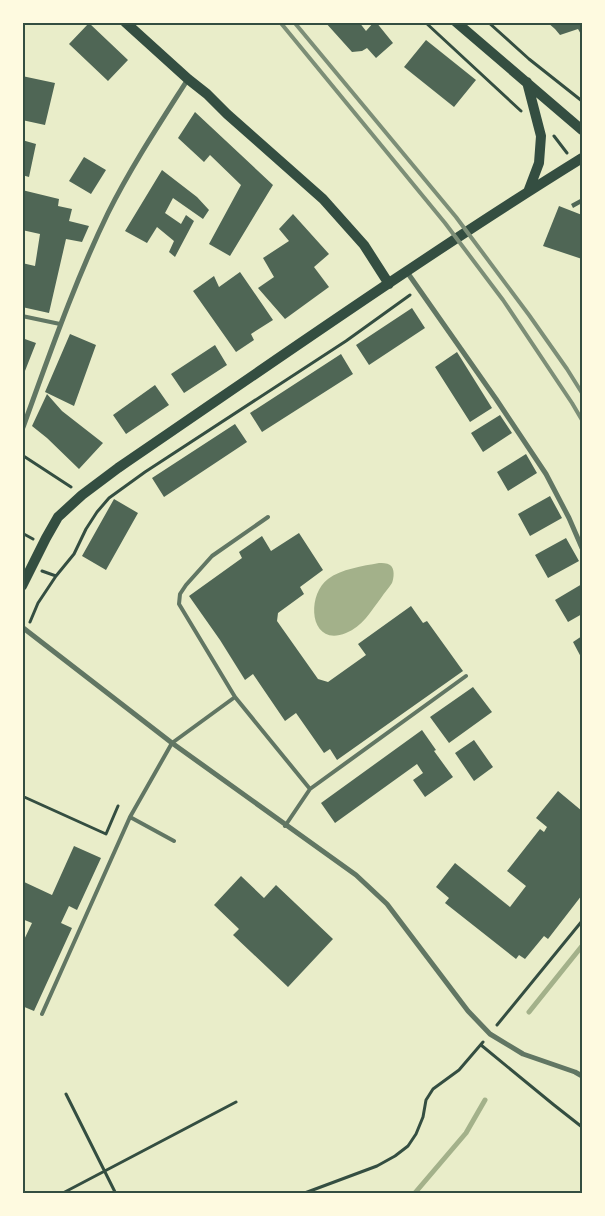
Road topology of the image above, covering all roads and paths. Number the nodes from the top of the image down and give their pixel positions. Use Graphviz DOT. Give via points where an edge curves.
graph roads {
  1 [pos="125,22"];
  2 [pos="425,22"];
  3 [pos="456,22"];
  4 [pos="488,22"];
  5 [pos="188,79"];
  6 [pos="527,82"];
  7 [pos="582,101"];
  8 [pos="522,112"];
  9 [pos="582,130"];
  10 [pos="541,136"];
  11 [pos="578,161"];
  12 [pos="528,192"];
  13 [pos="407,272"];
  14 [pos="388,284"];
  15 [pos="418,289"];
  16 [pos="22,316"];
  17 [pos="60,324"];
  18 [pos="22,430"];
  19 [pos="22,455"];
  20 [pos="82,495"];
  21 [pos="268,517"];
  22 [pos="582,548"];
  23 [pos="22,586"];
  24 [pos="24,628"];
  25 [pos="466,676"];
  26 [pos="235,697"];
  27 [pos="172,743"];
  28 [pos="310,789"];
  29 [pos="22,796"];
  30 [pos="118,806"];
  31 [pos="130,817"];
  32 [pos="285,826"];
  33 [pos="174,841"];
  34 [pos="582,921"];
  35 [pos="42,1014"];
  36 [pos="490,1034"];
  37 [pos="481,1045"];
  38 [pos="582,1076"];
  39 [pos="66,1094"];
  40 [pos="236,1102"];
  41 [pos="582,1127"];
  42 [pos="105,1171"];
  43 [pos="61,1194"];
  44 [pos="116,1194"];
  45 [pos="302,1194"];
  1 -- 5 [label="main road"];
  2 -- 8 [label="path"];
  3 -- 6 [label="main road"];
  4 -- 7 [label="path"];
  5 -- 14 [label="main road" via="323,199 364,244"];
  5 -- 17 [label="street" via="108,213"];
  6 -- 9 [label="main road"];
  6 -- 10 [label="main road"];
  10 -- 11 [label="path" via="555,136"];
  10 -- 12 [label="main road" via="539,163"];
  11 -- 12 [label="main road"];
  12 -- 13 [label="main road"];
  13 -- 14 [label="main road"];
  13 -- 15 [label="street"];
  14 -- 20 [label="main road"];
  15 -- 22 [label="street" via="546,474"];
  15 -- 24 [label="path" via="346,341 109,498"];
  16 -- 17 [label="lane"];
  17 -- 18 [label="street"];
  19 -- 20 [label="path"];
  20 -- 23 [label="main road" via="58,517"];
  21 -- 26 [label="lane" via="212,556 180,594 179,604"];
  24 -- 27 [label="street"];
  25 -- 28 [label="lane"];
  26 -- 27 [label="lane"];
  26 -- 28 [label="lane"];
  27 -- 31 [label="lane"];
  27 -- 32 [label="street"];
  28 -- 32 [label="lane"];
  29 -- 30 [label="path" via="106,834"];
  31 -- 33 [label="lane"];
  31 -- 35 [label="lane"];
  32 -- 36 [label="street" via="356,875 387,904 468,1011"];
  34 -- 36 [label="path"];
  36 -- 37 [label="path"];
  36 -- 38 [label="street" via="523,1054"];
  37 -- 41 [label="path"];
  37 -- 45 [label="path" via="458,1070 433,1089 426,1100 416,1134 408,1146 377,1166"];
  39 -- 42 [label="path"];
  40 -- 42 [label="path"];
  42 -- 43 [label="path"];
  42 -- 44 [label="path"];
}
